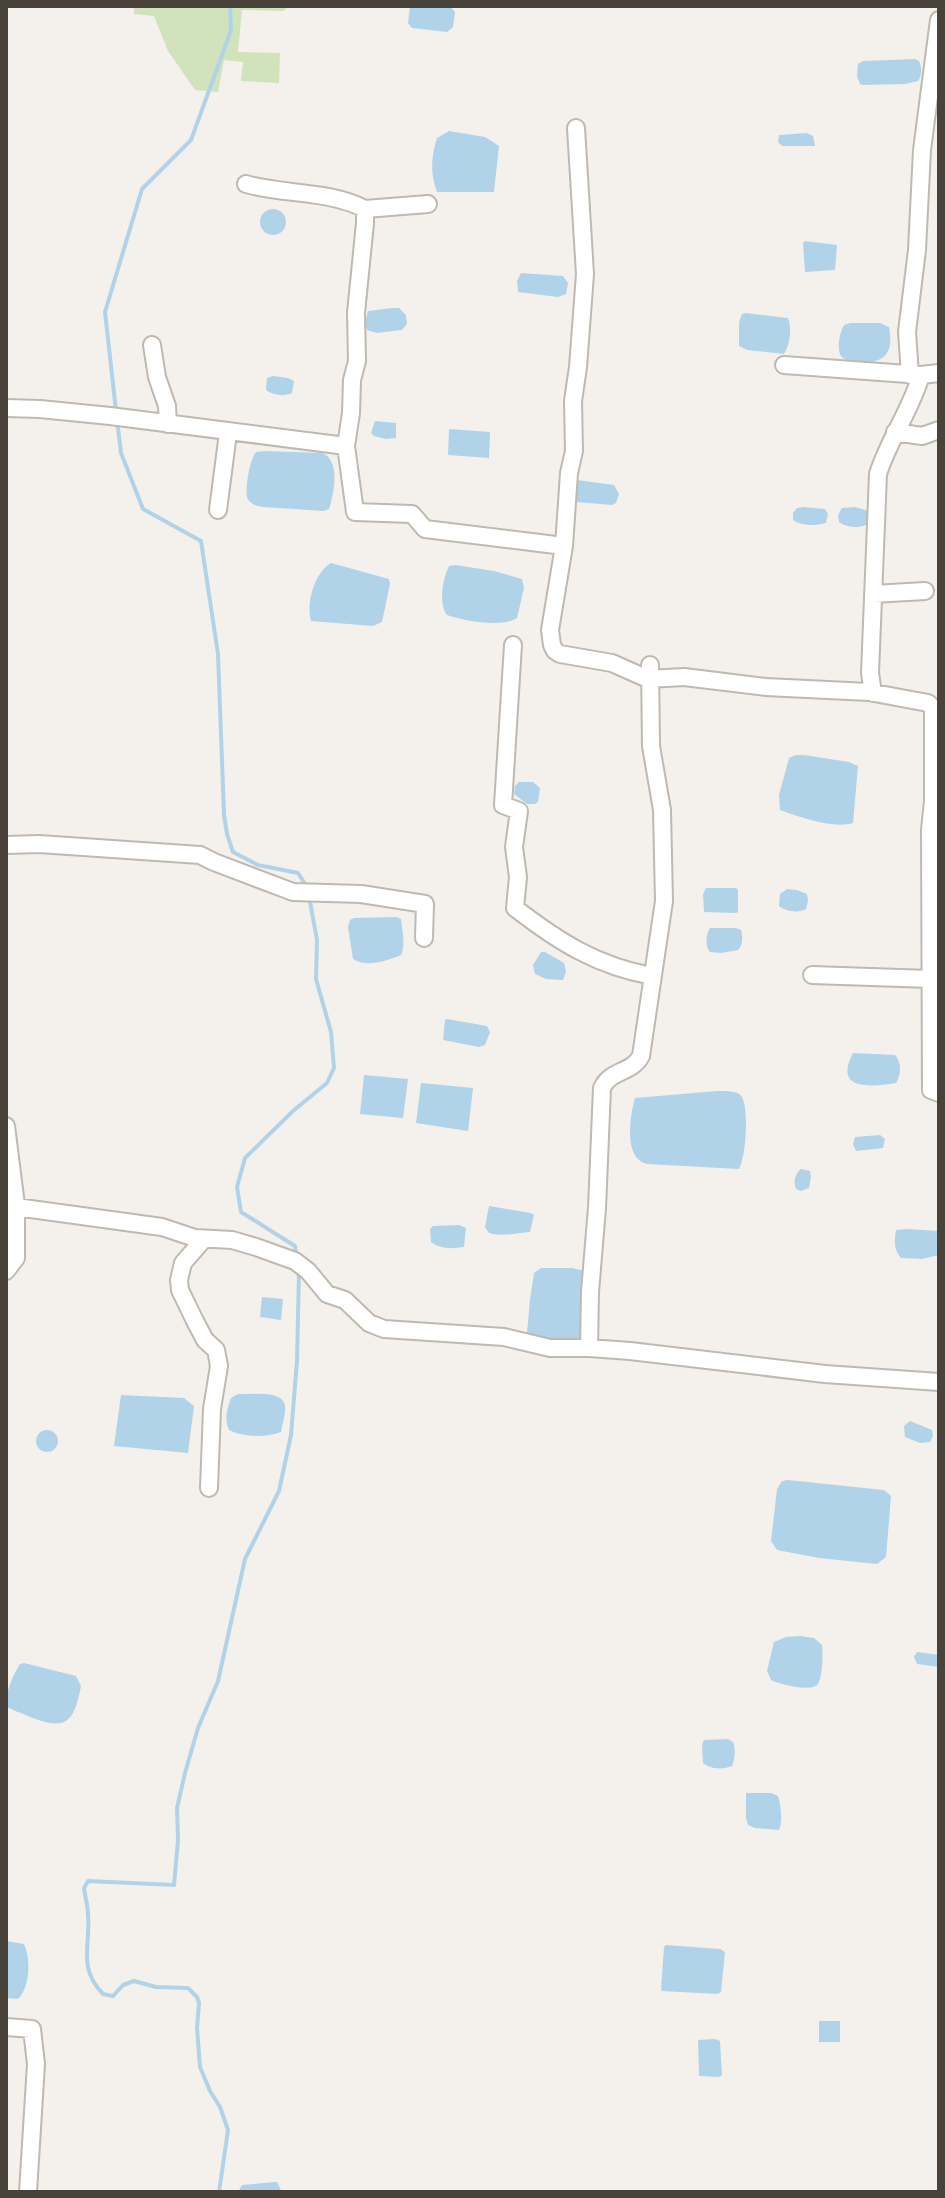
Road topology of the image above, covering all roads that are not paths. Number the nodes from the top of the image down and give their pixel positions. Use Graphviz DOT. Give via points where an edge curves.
graph roads {
  1 [pos="939,22"];
  2 [pos="576,128"];
  3 [pos="246,184"];
  4 [pos="428,204"];
  5 [pos="365,209"];
  6 [pos="152,345"];
  7 [pos="784,365"];
  8 [pos="939,373"];
  9 [pos="916,375"];
  10 [pos="6,408"];
  11 [pos="168,424"];
  12 [pos="939,430"];
  13 [pos="895,432"];
  14 [pos="228,433"];
  15 [pos="346,446"];
  16 [pos="218,510"];
  17 [pos="564,546"];
  18 [pos="925,591"];
  19 [pos="873,594"];
  20 [pos="513,645"];
  21 [pos="650,672"];
  22 [pos="873,693"];
  23 [pos="6,845"];
  24 [pos="424,938"];
  25 [pos="934,948"];
  26 [pos="812,975"];
  27 [pos="652,976"];
  28 [pos="930,979"];
  29 [pos="939,1093"];
  30 [pos="6,1126"];
  31 [pos="16,1207"];
  32 [pos="204,1239"];
  33 [pos="6,1271"];
  34 [pos="589,1348"];
  35 [pos="939,1382"];
  36 [pos="209,1488"];
  37 [pos="6,2027"];
  38 [pos="28,2192"];
  1 -- 9 [label="street" via="907,332"];
  2 -- 17 [label="street" via="585,274"];
  3 -- 5 [label="street" via="319,194"];
  4 -- 5 [label="street"];
  5 -- 15 [label="street" via="357,361"];
  6 -- 11 [label="street"];
  7 -- 9 [label="street"];
  8 -- 9 [label="street"];
  9 -- 13 [label="street" via="916,394"];
  10 -- 11 [label="street"];
  11 -- 14 [label="street"];
  12 -- 13 [label="street" via="922,436"];
  13 -- 19 [label="street" via="878,474"];
  14 -- 15 [label="street"];
  14 -- 16 [label="street"];
  15 -- 17 [label="street" via="355,512 412,514 425,529"];
  17 -- 21 [label="street" via="550,630 555,651 626,667 642,678"];
  18 -- 19 [label="street"];
  19 -- 22 [label="street"];
  20 -- 27 [label="street" via="503,805 519,811 515,908 558,940 607,965"];
  21 -- 22 [label="street" via="766,687"];
  21 -- 27 [label="street" via="664,885"];
  22 -- 25 [label="street" via="933,708"];
  23 -- 24 [label="street" via="200,855 293,892 361,894 425,904"];
  25 -- 28 [label="street"];
  26 -- 28 [label="street"];
  27 -- 34 [label="street" via="639,1062 609,1077 602,1088"];
  28 -- 29 [label="street" via="931,1090"];
  30 -- 31 [label="street"];
  31 -- 32 [label="street" via="162,1227"];
  31 -- 33 [label="street" via="16,1258"];
  32 -- 34 [label="street" via="232,1240 295,1261 327,1294 345,1300 369,1323 384,1329"];
  32 -- 36 [label="street" via="183,1263 179,1280 205,1340 216,1350 219,1366"];
  34 -- 35 [label="street"];
  37 -- 38 [label="street" via="32,2029 36,2064"];
}
